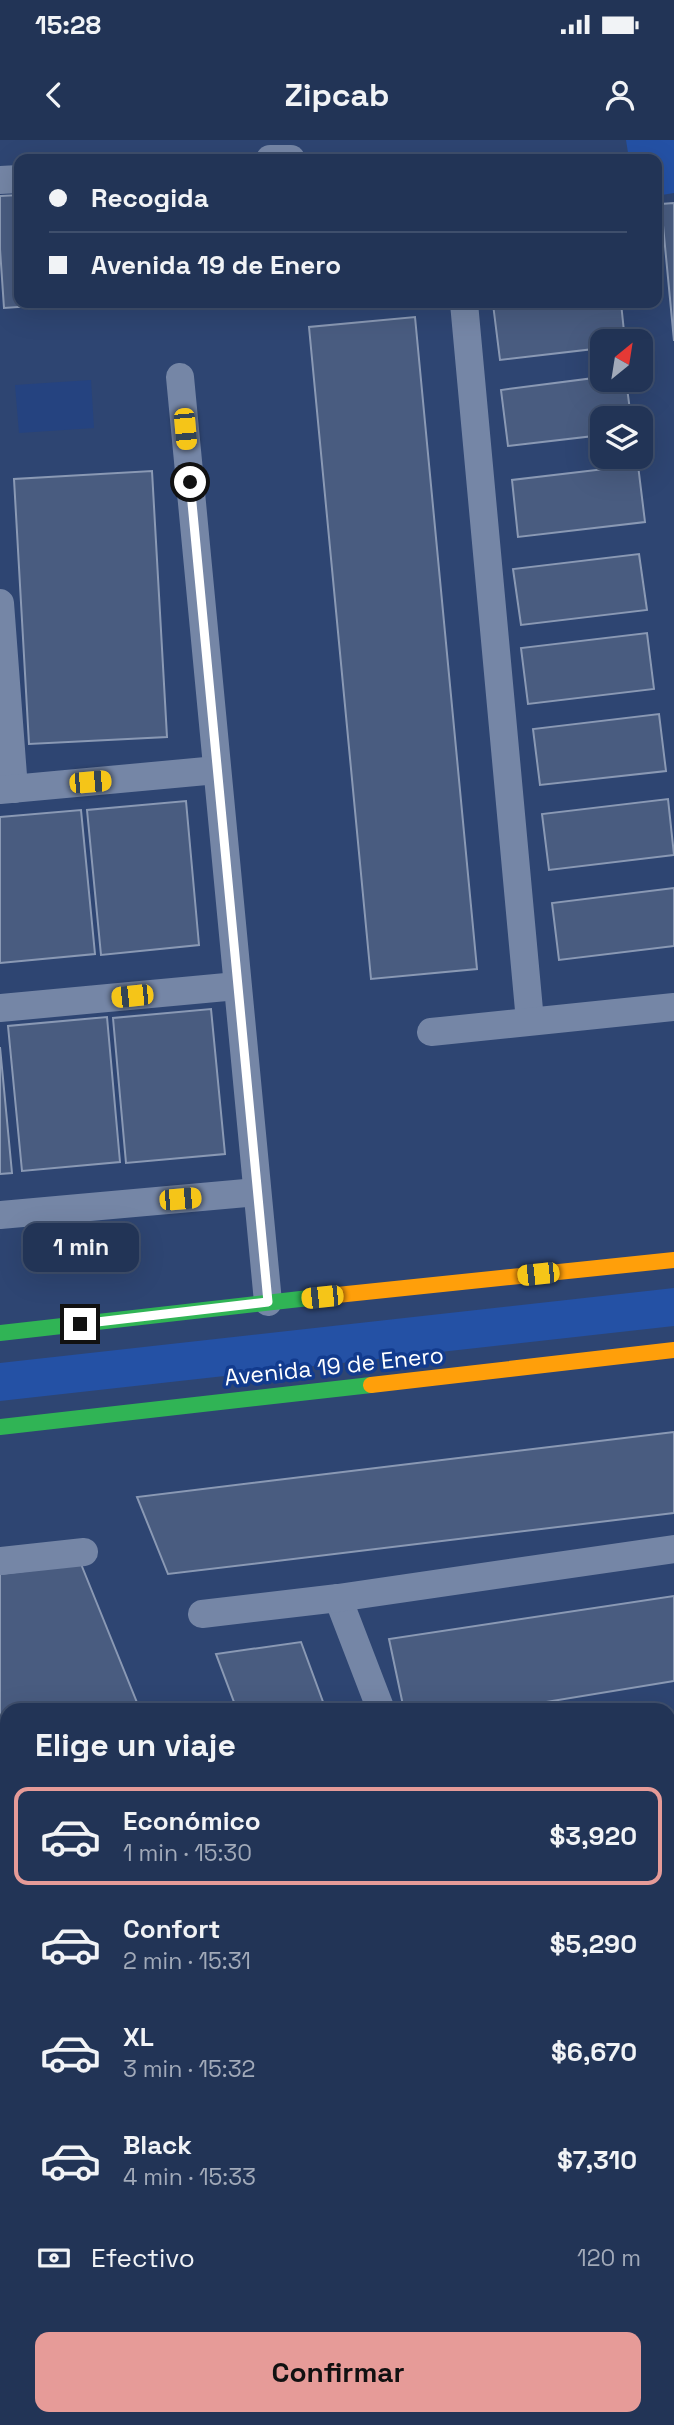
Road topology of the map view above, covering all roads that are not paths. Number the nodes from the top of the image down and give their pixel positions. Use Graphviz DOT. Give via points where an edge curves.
graph roads {
  1 [pos="464,308"];
  2 [pos="180,377"];
  3 [pos="0,603"];
  4 [pos="217,770"];
  5 [pos="7,789"];
  6 [pos="237,986"];
  7 [pos="674,1007"];
  8 [pos="0,1009"];
  9 [pos="530,1021"];
  10 [pos="431,1032"];
  11 [pos="257,1192"];
  12 [pos="0,1215"];
  13 [pos="674,1260"];
  14 [pos="268,1302"];
  15 [pos="0,1334"];
  16 [pos="674,1350"];
  17 [pos="0,1427"];
  18 [pos="674,1549"];
  19 [pos="84,1552"];
  20 [pos="0,1561"];
  21 [pos="338,1598"];
  22 [pos="202,1614"];
  23 [pos="378,1703"];
  1 -- 9 [label="lane"];
  2 -- 4 [label="lane"];
  3 -- 5 [label="lane"];
  4 -- 5 [label="lane"];
  4 -- 6 [label="lane"];
  6 -- 8 [label="lane"];
  6 -- 11 [label="lane"];
  7 -- 9 [label="lane"];
  9 -- 10 [label="lane"];
  11 -- 12 [label="lane"];
  11 -- 14 [label="lane"];
  13 -- 14 [label="main road"];
  14 -- 15 [label="main road"];
  16 -- 17 [label="main road, Avenida 19 de Enero"];
  18 -- 21 [label="lane"];
  19 -- 20 [label="lane"];
  21 -- 22 [label="lane"];
  21 -- 23 [label="lane"];
}
